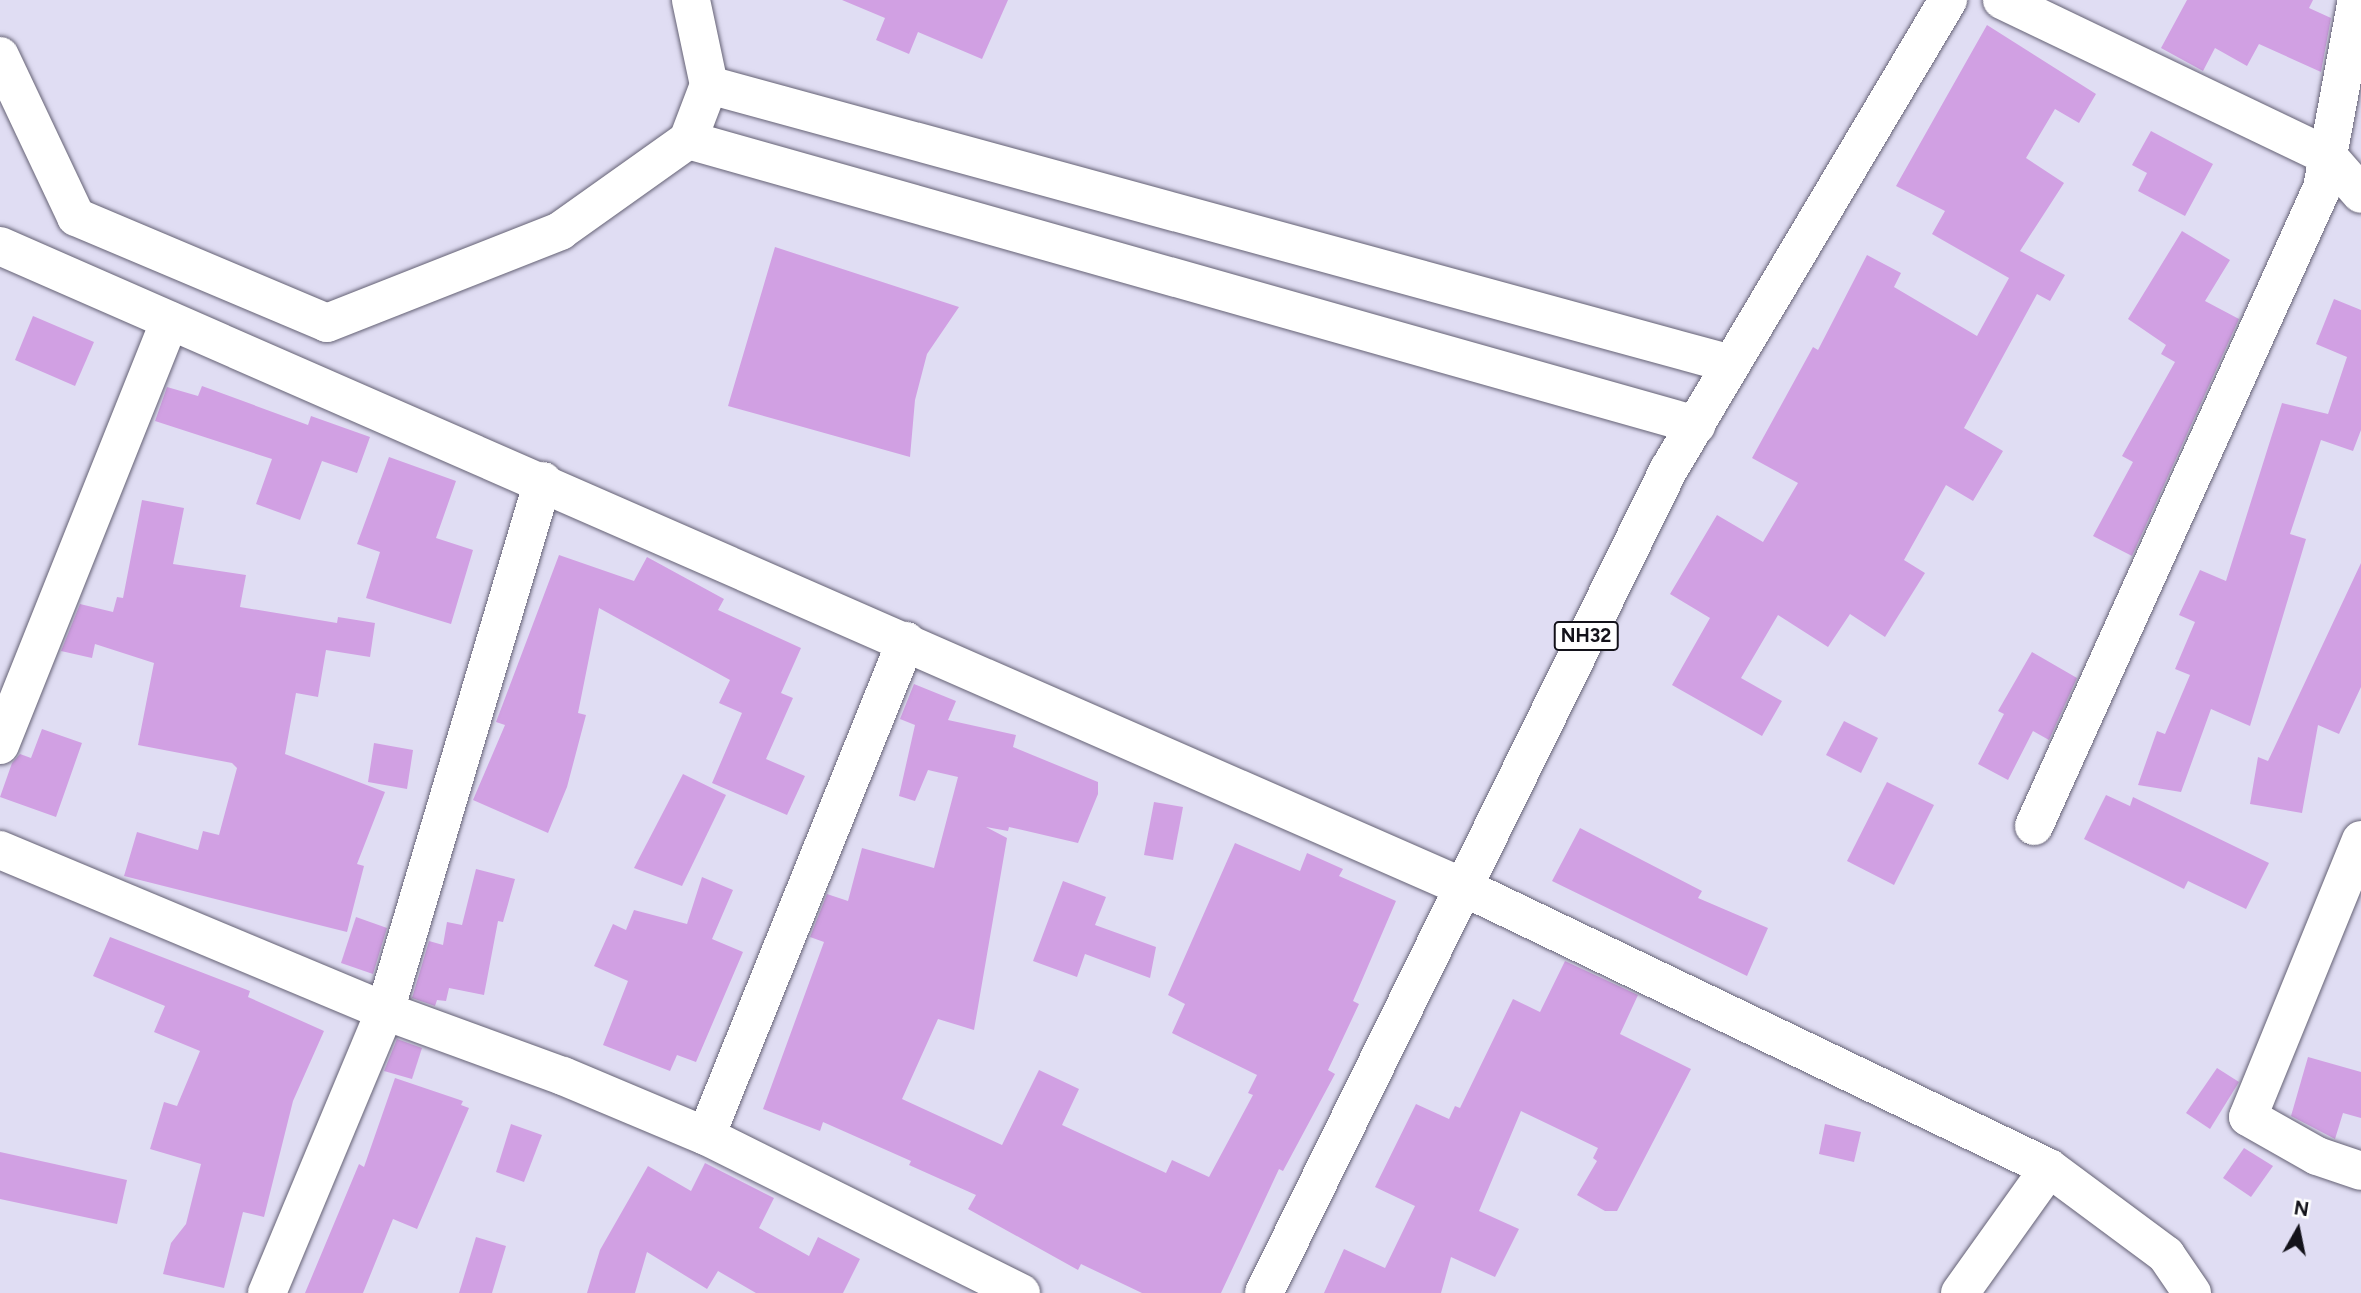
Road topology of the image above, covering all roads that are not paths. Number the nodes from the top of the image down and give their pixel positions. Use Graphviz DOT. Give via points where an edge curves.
graph roads {
  1 [pos="691,0"];
  2 [pos="1948,0"];
  3 [pos="2001,0"];
  4 [pos="2357,0"];
  5 [pos="0,55"];
  6 [pos="709,85"];
  7 [pos="688,140"];
  8 [pos="2328,156"];
  9 [pos="2361,194"];
  10 [pos="0,246"];
  11 [pos="170,321"];
  12 [pos="1731,364"];
  13 [pos="1696,425"];
  14 [pos="543,481"];
  15 [pos="906,641"];
  16 [pos="0,745"];
  17 [pos="2034,826"];
  18 [pos="2361,840"];
  19 [pos="0,850"];
  20 [pos="1461,886"];
  21 [pos="385,1011"];
  22 [pos="706,1136"];
  23 [pos="2049,1168"];
  24 [pos="2361,1171"];
  25 [pos="267,1293"];
  26 [pos="1021,1293"];
  27 [pos="1264,1293"];
  28 [pos="1960,1293"];
  29 [pos="2192,1293"];
  1 -- 6 [label="main road"];
  2 -- 12 [label="main road, NH32"];
  3 -- 8 [label="main road"];
  4 -- 8 [label="main road"];
  5 -- 7 [label="main road" via="76,217 327,323 560,231"];
  6 -- 7 [label="main road"];
  6 -- 12 [label="main road"];
  7 -- 13 [label="main road"];
  8 -- 9 [label="main road"];
  8 -- 17 [label="main road" via="2322,188"];
  10 -- 11 [label="main road"];
  11 -- 14 [label="main road"];
  11 -- 16 [label="main road"];
  12 -- 13 [label="main road, NH32"];
  13 -- 20 [label="main road, NH32"];
  14 -- 15 [label="main road"];
  14 -- 21 [label="main road"];
  15 -- 20 [label="main road"];
  15 -- 22 [label="main road"];
  18 -- 24 [label="main road" via="2248,1117 2317,1156"];
  19 -- 21 [label="main road"];
  20 -- 23 [label="main road"];
  20 -- 27 [label="main road, NH32"];
  21 -- 22 [label="main road" via="563,1076"];
  21 -- 25 [label="main road"];
  22 -- 26 [label="main road"];
  23 -- 28 [label="main road"];
  23 -- 29 [label="main road" via="2166,1255"];
}
